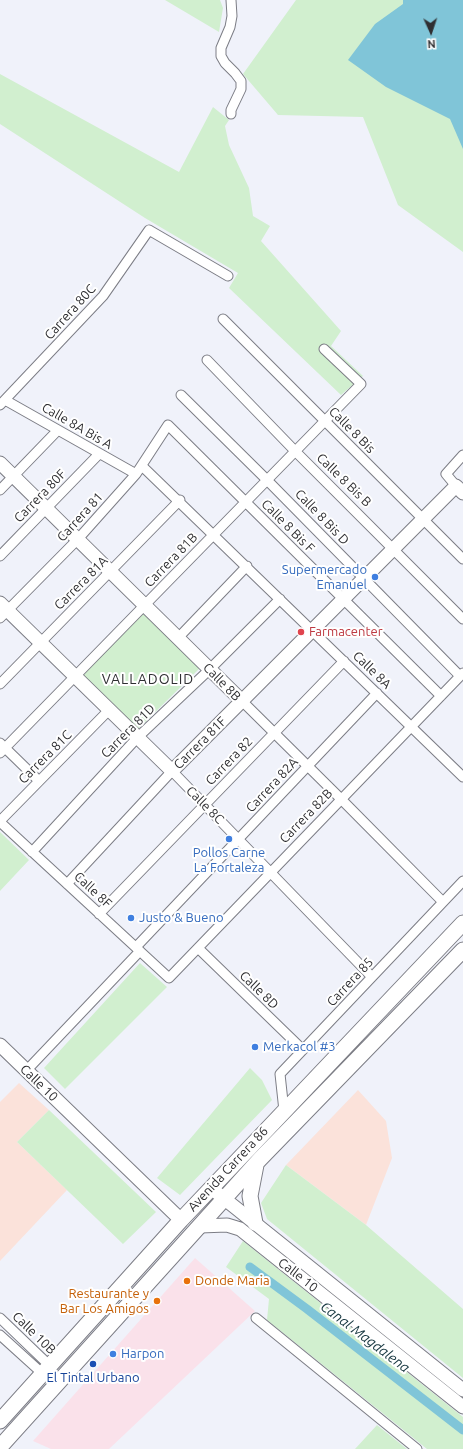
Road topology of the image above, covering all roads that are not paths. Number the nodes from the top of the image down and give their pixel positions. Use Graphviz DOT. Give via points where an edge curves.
graph roads {
  1 [pos="231,0"];
  2 [pos="231,114"];
  3 [pos="228,276"];
  4 [pos="223,319"];
  5 [pos="324,348"];
  6 [pos="207,360"];
  7 [pos="181,395"];
  8 [pos="2,402"];
  9 [pos="324,422"];
  10 [pos="168,425"];
  11 [pos="58,430"];
  12 [pos="295,451"];
  13 [pos="99,454"];
  14 [pos="463,455"];
  15 [pos="0,463"];
  16 [pos="142,466"];
  17 [pos="136,474"];
  18 [pos="13,476"];
  19 [pos="267,480"];
  20 [pos="0,490"];
  21 [pos="460,490"];
  22 [pos="180,500"];
  23 [pos="246,502"];
  24 [pos="46,508"];
  25 [pos="424,519"];
  26 [pos="214,534"];
  27 [pos="78,539"];
  28 [pos="394,548"];
  29 [pos="0,556"];
  30 [pos="463,559"];
  31 [pos="247,566"];
  32 [pos="110,571"];
  33 [pos="364,579"];
  34 [pos="280,599"];
  35 [pos="344,599"];
  36 [pos="145,605"];
  37 [pos="3,611"];
  38 [pos="463,618"];
  39 [pos="313,630"];
  40 [pos="178,638"];
  41 [pos="40,643"];
  42 [pos="344,661"];
  43 [pos="210,669"];
  44 [pos="462,674"];
  45 [pos="75,677"];
  46 [pos="0,684"];
  47 [pos="377,693"];
  48 [pos="441,696"];
  49 [pos="242,701"];
  50 [pos="109,710"];
  51 [pos="411,726"];
  52 [pos="274,733"];
  53 [pos="137,738"];
  54 [pos="2,748"];
  55 [pos="308,766"];
  56 [pos="172,771"];
  57 [pos="463,777"];
  58 [pos="39,782"];
  59 [pos="341,798"];
  60 [pos="205,804"];
  61 [pos="0,822"];
  62 [pos="239,839"];
  63 [pos="32,852"];
  64 [pos="269,873"];
  65 [pos="463,881"];
  66 [pos="67,884"];
  67 [pos="443,902"];
  68 [pos="99,914"];
  69 [pos="463,924"];
  70 [pos="198,948"];
  71 [pos="138,949"];
  72 [pos="463,950"];
  73 [pos="372,977"];
  74 [pos="169,978"];
  75 [pos="0,1045"];
  76 [pos="303,1050"];
  77 [pos="26,1071"];
  78 [pos="284,1111"];
  79 [pos="256,1164"];
  80 [pos="210,1188"];
  81 [pos="225,1199"];
  82 [pos="181,1220"];
  83 [pos="255,1223"];
  84 [pos="200,1226"];
  85 [pos="0,1318"];
  86 [pos="256,1318"];
  87 [pos="0,1335"];
  88 [pos="46,1370"];
  89 [pos="463,1390"];
  90 [pos="463,1407"];
  91 [pos="0,1421"];
  92 [pos="0,1447"];
  93 [pos="417,1449"];
  1 -- 2 [label="street" via="230,27 221,48 221,56 225,63 240,81 240,89"];
  3 -- 8 [label="street, Carrera 80C" via="149,230 103,296"];
  4 -- 9 [label="street, Calle 8 Bis"];
  5 -- 9 [label="street, Carrera 81B" via="361,384"];
  6 -- 12 [label="street, Calle 8 Bis B"];
  7 -- 19 [label="street, Calle 8 Bis D"];
  8 -- 11 [label="street, Calle 8A Bis A"];
  9 -- 12 [label="street, Carrera 81B"];
  9 -- 25 [label="street, Calle 8 Bis"];
  10 -- 16 [label="street, Carrera 81"];
  10 -- 23 [label="street, Calle 8 Bis F"];
  11 -- 13 [label="street, Calle 8A Bis A"];
  11 -- 18 [label="street"];
  12 -- 19 [label="street, Carrera 81B"];
  12 -- 28 [label="street, Calle 8 Bis B"];
  13 -- 17 [label="street, Calle 8A Bis A"];
  13 -- 24 [label="street, Carrera 80F"];
  14 -- 21 [label="street" via="446,474"];
  15 -- 18 [label="street, Calle 8B"];
  16 -- 17 [label="street, Carrera 81"];
  16 -- 22 [label="street, Calle 8A"];
  17 -- 27 [label="street, Carrera 81"];
  18 -- 20 [label="street"];
  18 -- 24 [label="street, Calle 8B"];
  19 -- 23 [label="street, Carrera 81B"];
  19 -- 33 [label="street, Calle 8 Bis D"];
  21 -- 25 [label="street, Carrera 81F"];
  22 -- 26 [label="street, Calle 8A"];
  22 -- 32 [label="street, Carrera 81A"];
  23 -- 26 [label="street, Carrera 81B"];
  23 -- 35 [label="street, Calle 8 Bis F"];
  24 -- 27 [label="street, Calle 8B"];
  24 -- 29 [label="street, Carrera 80F"];
  25 -- 28 [label="street, Carrera 81F"];
  25 -- 30 [label="street, Calle 8 Bis"];
  26 -- 31 [label="street, Calle 8A"];
  26 -- 36 [label="street, Carrera 81B"];
  27 -- 32 [label="street, Calle 8B"];
  27 -- 37 [label="street, Carrera 81"];
  28 -- 33 [label="street, Carrera 81F"];
  28 -- 38 [label="street, Calle 8 Bis B"];
  31 -- 34 [label="street, Calle 8A"];
  31 -- 40 [label="street"];
  32 -- 36 [label="street, Calle 8B"];
  32 -- 41 [label="street, Carrera 81A"];
  33 -- 35 [label="street, Carrera 81F"];
  33 -- 44 [label="street, Calle 8 Bis D"];
  34 -- 39 [label="street, Calle 8A"];
  34 -- 43 [label="street, Carrera 81D"];
  35 -- 39 [label="street, Carrera 81F"];
  35 -- 48 [label="street, Calle 8 Bis F"];
  36 -- 40 [label="street, Calle 8B"];
  36 -- 45 [label="street, Carrera 81B"];
  37 -- 41 [label="street, Calle 8C"];
  39 -- 42 [label="street, Calle 8A"];
  39 -- 49 [label="street, Carrera 81F"];
  40 -- 43 [label="street, Calle 8B"];
  41 -- 45 [label="street, Calle 8C"];
  41 -- 46 [label="street, Carrera 81A"];
  42 -- 47 [label="street, Calle 8A"];
  42 -- 52 [label="street, Carrera 82"];
  43 -- 49 [label="street, Calle 8B"];
  43 -- 53 [label="street, Carrera 81D"];
  44 -- 48 [label="street, Carrera 82B"];
  45 -- 50 [label="street, Calle 8C"];
  45 -- 54 [label="street, Carrera 81B"];
  47 -- 51 [label="street, Calle 8A"];
  47 -- 55 [label="street, Carrera 82A"];
  48 -- 51 [label="street, Carrera 82B"];
  49 -- 52 [label="street, Calle 8B"];
  49 -- 56 [label="street, Carrera 81F"];
  50 -- 53 [label="street, Calle 8C"];
  50 -- 58 [label="street, Carrera 81C"];
  51 -- 57 [label="street, Calle 8A"];
  51 -- 59 [label="street, Carrera 82B"];
  52 -- 55 [label="street, Calle 8B"];
  52 -- 60 [label="street, Carrera 82"];
  53 -- 56 [label="street, Calle 8C"];
  53 -- 63 [label="street, Carrera 81D"];
  54 -- 58 [label="street"];
  55 -- 59 [label="street, Calle 8B"];
  55 -- 62 [label="street, Carrera 82A"];
  56 -- 60 [label="street, Calle 8C"];
  56 -- 66 [label="street, Carrera 81F"];
  58 -- 61 [label="street, Carrera 81C"];
  59 -- 64 [label="street, Carrera 82B"];
  59 -- 67 [label="street, Calle 8B"];
  60 -- 62 [label="street, Calle 8C"];
  60 -- 68 [label="street, Carrera 82"];
  61 -- 63 [label="street, Calle 8F"];
  62 -- 64 [label="street, Calle 8C"];
  62 -- 71 [label="street, Carrera 82A"];
  63 -- 66 [label="street, Calle 8F"];
  64 -- 70 [label="street, Carrera 82B"];
  64 -- 73 [label="street, Calle 8C"];
  65 -- 67 [label="street, Carrera 85"];
  66 -- 68 [label="street, Calle 8F"];
  67 -- 73 [label="street, Carrera 85"];
  68 -- 71 [label="street, Calle 8F"];
  69 -- 78 [label="main road, Avenida Carrera 86"];
  70 -- 74 [label="street, Carrera 82B"];
  70 -- 76 [label="street, Calle 8D"];
  71 -- 74 [label="street, Calle 8F"];
  71 -- 77 [label="street, Carrera 82A"];
  72 -- 79 [label="main road, Avenida Carrera 86"];
  73 -- 76 [label="street, Carrera 85"];
  75 -- 77 [label="street, Calle 10"];
  76 -- 78 [label="street, Carrera 85" via="280,1074"];
  77 -- 82 [label="street, Calle 10"];
  78 -- 80 [label="main road, Avenida Carrera 86"];
  79 -- 81 [label="main road, Avenida Carrera 86"];
  79 -- 83 [label="main road" via="250,1196"];
  80 -- 81 [label="street, Calle 10"];
  80 -- 82 [label="main road, Avenida Carrera 86"];
  81 -- 83 [label="street, Calle 10"];
  81 -- 84 [label="main road, Avenida Carrera 86"];
  82 -- 88 [label="main road, Avenida Carrera 86"];
  83 -- 89 [label="street, Calle 10"];
  84 -- 90 [label="street, Calle 10" via="227,1225 240,1229"];
  84 -- 92 [label="main road, Avenida Carrera 86"];
  85 -- 88 [label="street, Calle 10B"];
  86 -- 93 [label="street"];
  87 -- 88 [label="street, Calle 10B"];
  88 -- 91 [label="main road, Avenida Carrera 86"];
}
